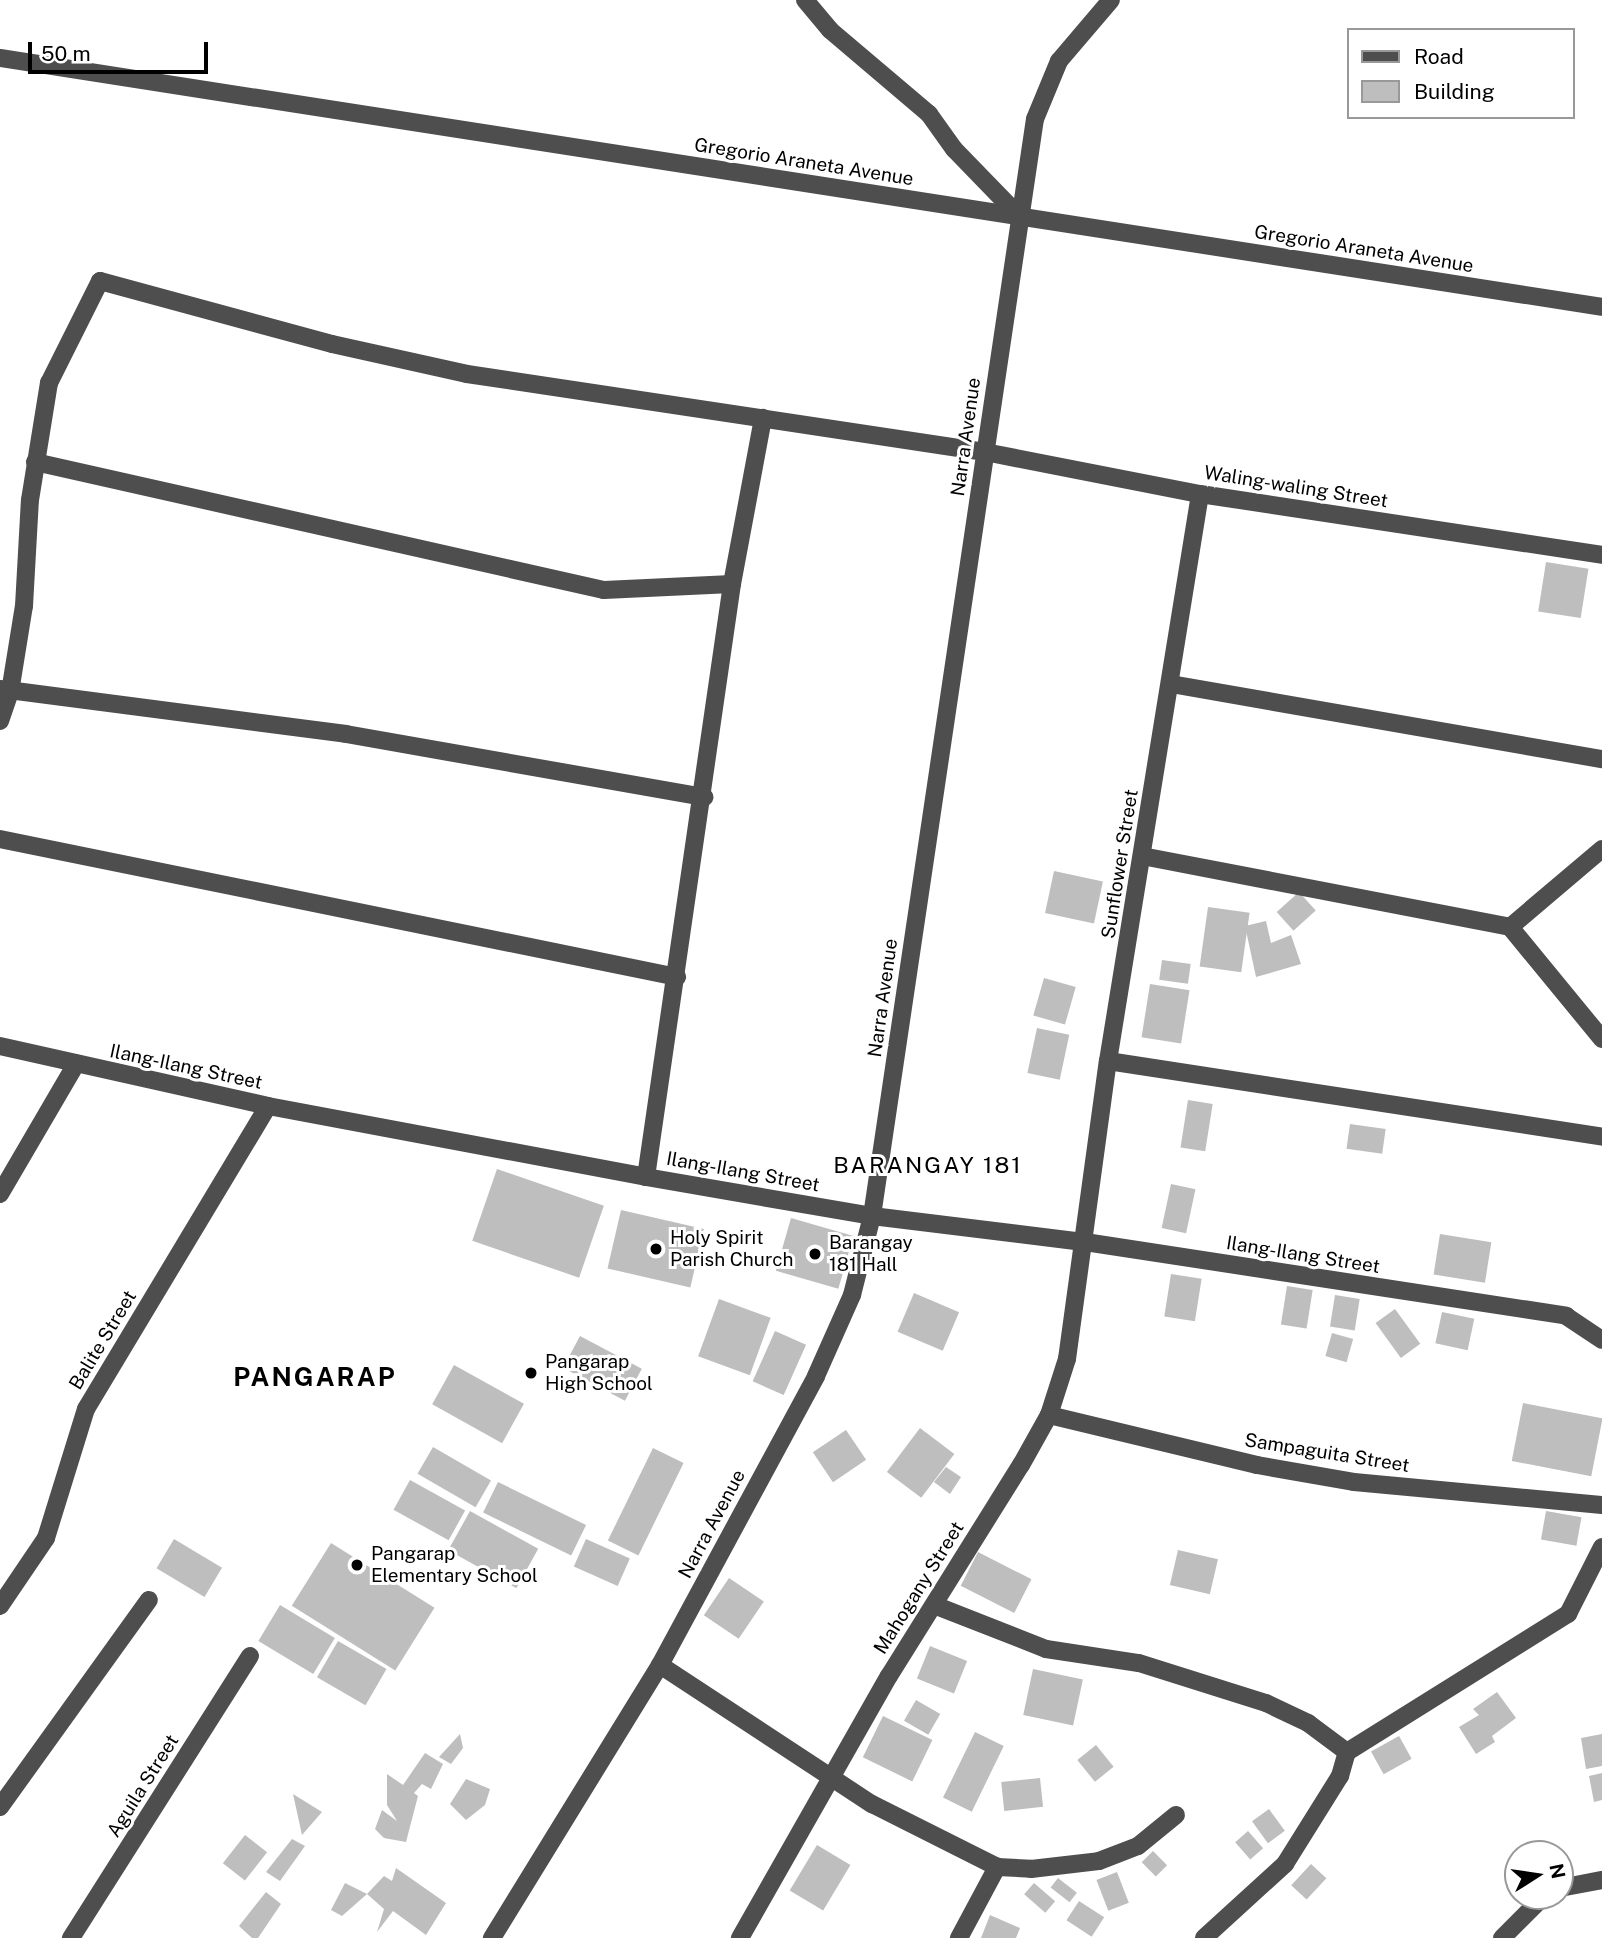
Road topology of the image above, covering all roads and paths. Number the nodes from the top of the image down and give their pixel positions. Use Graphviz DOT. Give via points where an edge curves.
graph roads {
  1 [pos="805,0"];
  2 [pos="1111,0"];
  3 [pos="0,58"];
  4 [pos="1020,217"];
  5 [pos="1602,307"];
  6 [pos="763,418"];
  7 [pos="985,452"];
  8 [pos="35,462"];
  9 [pos="1200,494"];
  10 [pos="1602,555"];
  11 [pos="732,584"];
  12 [pos="1171,684"];
  13 [pos="5,690"];
  14 [pos="0,721"];
  15 [pos="1602,759"];
  16 [pos="704,797"];
  17 [pos="0,839"];
  18 [pos="1602,849"];
  19 [pos="1142,856"];
  20 [pos="1510,927"];
  21 [pos="677,977"];
  22 [pos="1602,1039"];
  23 [pos="0,1046"];
  24 [pos="1108,1061"];
  25 [pos="76,1064"];
  26 [pos="268,1107"];
  27 [pos="1602,1137"];
  28 [pos="646,1177"];
  29 [pos="0,1194"];
  30 [pos="872,1216"];
  31 [pos="1085,1242"];
  32 [pos="1602,1340"];
  33 [pos="1049,1415"];
  34 [pos="1602,1506"];
  35 [pos="1602,1547"];
  36 [pos="149,1600"];
  37 [pos="0,1605"];
  38 [pos="934,1605"];
  39 [pos="250,1657"];
  40 [pos="660,1665"];
  41 [pos="1347,1752"];
  42 [pos="833,1781"];
  43 [pos="0,1807"];
  44 [pos="1175,1815"];
  45 [pos="997,1867"];
  46 [pos="1602,1880"];
  47 [pos="1574,1885"];
  48 [pos="1530,1910"];
  49 [pos="71,1938"];
  50 [pos="492,1938"];
  51 [pos="740,1938"];
  52 [pos="958,1938"];
  53 [pos="1204,1938"];
  54 [pos="1502,1938"];
  1 -- 4 [label="street" via="830,30 929,114 954,149"];
  2 -- 4 [label="street, Narra Avenue" via="1048,79 1035,119"];
  3 -- 4 [label="street, Gregorio Araneta Avenue"];
  4 -- 5 [label="street, Gregorio Araneta Avenue"];
  4 -- 7 [label="street, Narra Avenue"];
  6 -- 7 [label="street, Waling-waling Street"];
  6 -- 8 [label="street, Waling-waling Street" via="467,374 332,344 100,281 49,383"];
  6 -- 11 [label="street"];
  7 -- 9 [label="street, Waling-waling Street"];
  7 -- 30 [label="street, Narra Avenue"];
  8 -- 11 [label="street" via="604,590"];
  8 -- 13 [label="street" via="24,606"];
  9 -- 10 [label="street, Waling-waling Street"];
  9 -- 12 [label="street, Sunflower Street"];
  11 -- 16 [label="street"];
  12 -- 15 [label="street"];
  12 -- 19 [label="street, Sunflower Street"];
  13 -- 14 [label="street"];
  13 -- 16 [label="street" via="346,734"];
  16 -- 21 [label="street"];
  17 -- 21 [label="street"];
  18 -- 20 [label="street"];
  19 -- 20 [label="street"];
  19 -- 24 [label="street, Sunflower Street"];
  20 -- 22 [label="street"];
  21 -- 28 [label="street"];
  23 -- 25 [label="street, Ilang-Ilang Street"];
  24 -- 27 [label="street"];
  24 -- 31 [label="street, Sunflower Street"];
  25 -- 26 [label="street, Ilang-Ilang Street"];
  25 -- 29 [label="street"];
  26 -- 28 [label="street, Ilang-Ilang Street"];
  26 -- 37 [label="street, Balite Street" via="86,1409 46,1538"];
  28 -- 30 [label="street, Ilang-Ilang Street"];
  30 -- 31 [label="street, Ilang-Ilang Street"];
  30 -- 40 [label="street, Narra Avenue" via="838,1332"];
  31 -- 32 [label="street, Ilang-Ilang Street" via="1566,1316"];
  31 -- 33 [label="street, Mahogany Street" via="1067,1359"];
  33 -- 34 [label="street, Sampaguita Street" via="1257,1465 1354,1482"];
  33 -- 38 [label="street, Mahogany Street"];
  35 -- 41 [label="street" via="1568,1614"];
  36 -- 43 [label="street"];
  38 -- 41 [label="street" via="1046,1649 1139,1663 1266,1703 1308,1723"];
  38 -- 42 [label="street, Mahogany Street" via="889,1676"];
  39 -- 49 [label="street, Aguila Street"];
  40 -- 42 [label="street"];
  40 -- 50 [label="street, Narra Avenue"];
  41 -- 53 [label="street" via="1340,1776 1285,1864"];
  42 -- 45 [label="street" via="948,1846"];
  42 -- 51 [label="street, Mahogany Street"];
  44 -- 45 [label="street" via="1138,1846 1099,1861 1031,1869"];
  45 -- 52 [label="street"];
  46 -- 47 [label="street"];
  48 -- 54 [label="street"];
}
